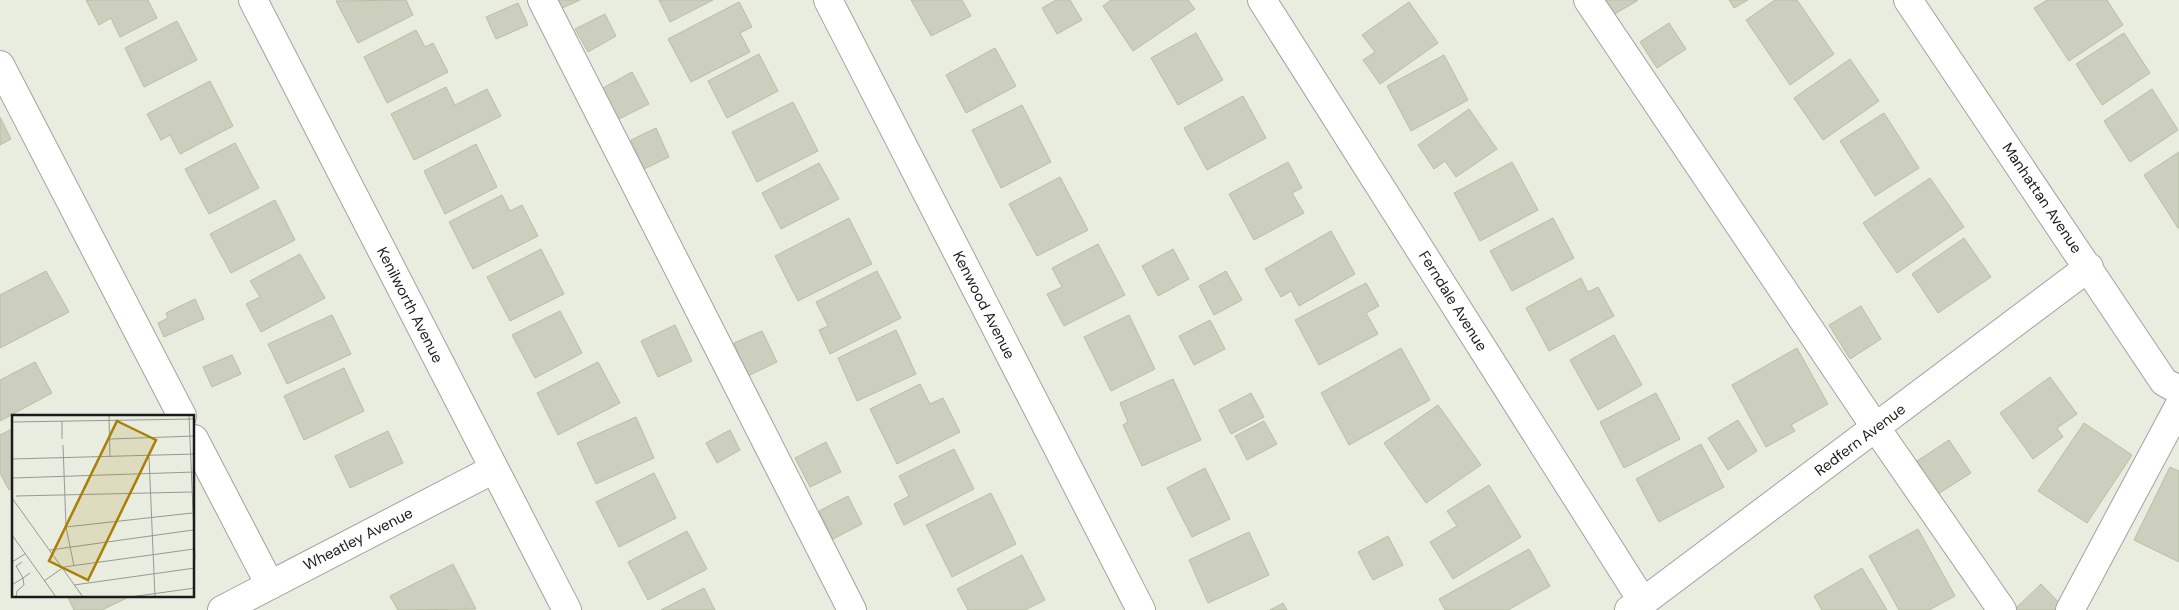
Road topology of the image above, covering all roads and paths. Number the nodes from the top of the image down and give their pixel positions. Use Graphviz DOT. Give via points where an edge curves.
graph roads {
  1 [pos="253,0"];
  2 [pos="542,0"];
  3 [pos="828,0"];
  4 [pos="1262,0"];
  5 [pos="1588,0"];
  6 [pos="1908,0"];
  7 [pos="0,65"];
  8 [pos="2089,267"];
  9 [pos="2179,390"];
  10 [pos="2179,406"];
  11 [pos="181,415"];
  12 [pos="1876,428"];
  13 [pos="195,441"];
  14 [pos="494,469"];
  15 [pos="270,586"];
  16 [pos="1636,606"];
  17 [pos="222,610"];
  18 [pos="567,610"];
  19 [pos="852,610"];
  20 [pos="1141,610"];
  21 [pos="2002,610"];
  22 [pos="2070,610"];
  1 -- 14 [label="street, Kenilworth Avenue"];
  2 -- 19 [label="street"];
  3 -- 20 [label="street, Kenwood Avenue"];
  4 -- 16 [label="street, Ferndale Avenue"];
  5 -- 12 [label="street"];
  6 -- 8 [label="street, Manhattan Avenue"];
  7 -- 11 [label="street"];
  8 -- 9 [label="street, Manhattan Avenue" via="2164,382"];
  8 -- 12 [label="street, Redfern Avenue"];
  10 -- 22 [label="street"];
  12 -- 16 [label="street, Redfern Avenue"];
  12 -- 21 [label="street"];
  13 -- 15 [label="street"];
  14 -- 15 [label="street, Wheatley Avenue"];
  14 -- 18 [label="street, Kenilworth Avenue"];
  15 -- 17 [label="street, Wheatley Avenue"];
}
